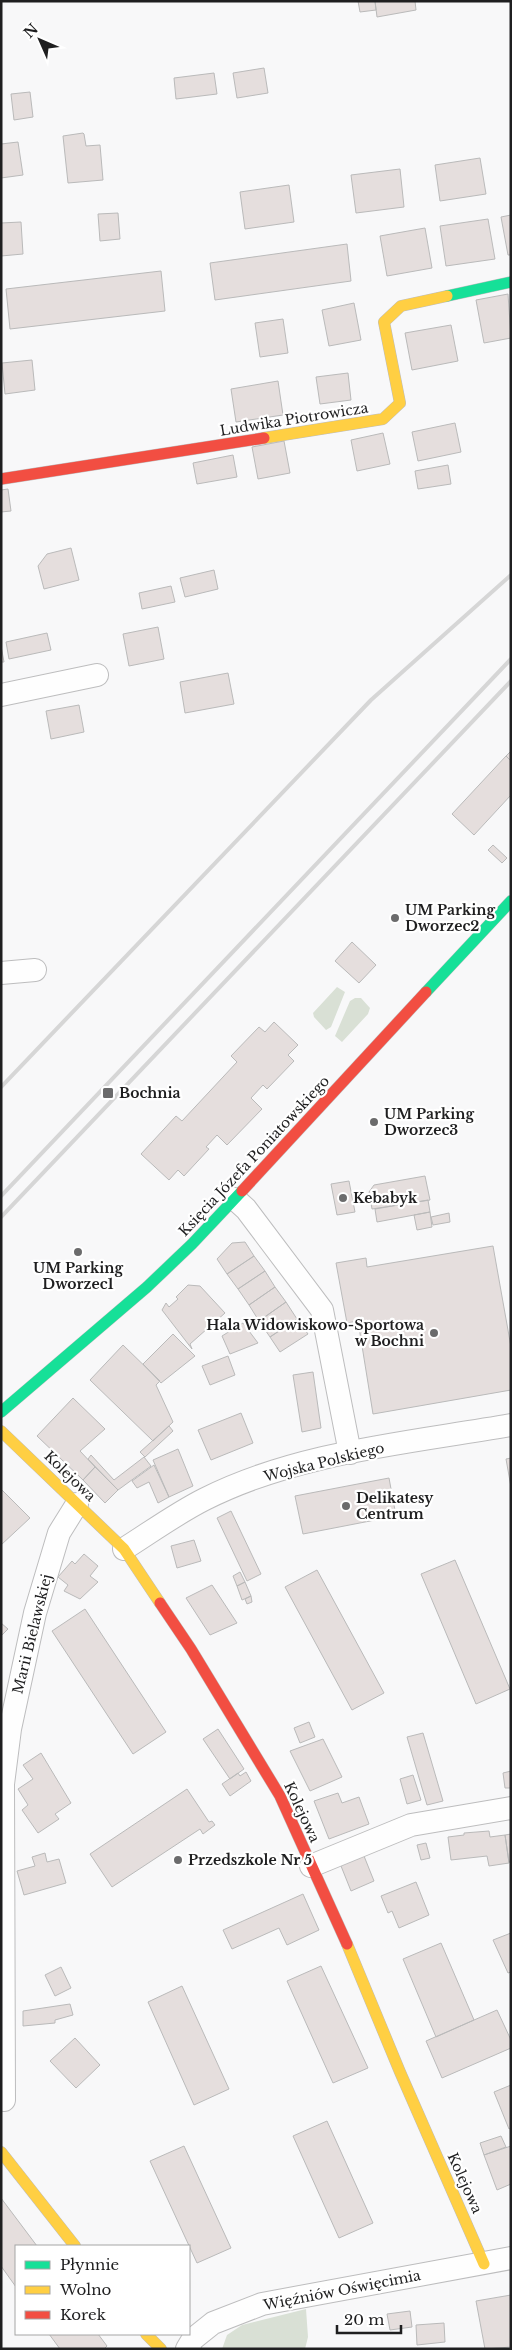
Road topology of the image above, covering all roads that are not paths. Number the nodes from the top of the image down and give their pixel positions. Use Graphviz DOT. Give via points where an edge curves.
graph roads {
  1 [pos="511,282"];
  2 [pos="1,479"];
  3 [pos="97,675"];
  4 [pos="1,695"];
  5 [pos="511,901"];
  6 [pos="35,970"];
  7 [pos="1,973"];
  8 [pos="235,1198"];
  9 [pos="1,1412"];
  10 [pos="511,1425"];
  11 [pos="1,1430"];
  12 [pos="350,1453"];
  13 [pos="77,1504"];
  14 [pos="124,1549"];
  15 [pos="511,1808"];
  16 [pos="310,1866"];
  17 [pos="4,2100"];
  18 [pos="1,2152"];
  19 [pos="74,2245"];
  20 [pos="511,2258"];
  21 [pos="484,2264"];
  22 [pos="147,2335"];
  23 [pos="161,2349"];
  24 [pos="187,2349"];
  1 -- 2 [label="street, Ludwika Piotrowicza" via="401,306 384,322 400,403 383,419"];
  3 -- 4 [label="street"];
  5 -- 8 [label="street, Księcia Józefa Poniatowskiego"];
  6 -- 7 [label="street"];
  8 -- 9 [label="street, Księcia Józefa Poniatowskiego" via="147,1287"];
  8 -- 12 [label="street" via="322,1310"];
  10 -- 12 [label="street, Wojska Polskiego"];
  11 -- 13 [label="street, Kolejowa"];
  12 -- 14 [label="street, Wojska Polskiego" via="275,1471 205,1499"];
  13 -- 14 [label="street, Kolejowa"];
  13 -- 17 [label="street, Marii Bielawskiej" via="59,1533 35,1613 10,1729 4,1774"];
  14 -- 16 [label="street, Kolejowa" via="191,1649 280,1796"];
  15 -- 16 [label="street" via="411,1825"];
  16 -- 21 [label="street, Kolejowa" via="350,1950"];
  18 -- 19 [label="street"];
  20 -- 21 [label="street, Więźniów Oświęcimia"];
  21 -- 24 [label="street, Więźniów Oświęcimia" via="262,2304 213,2323 193,2339"];
  22 -- 23 [label="street"];
}
